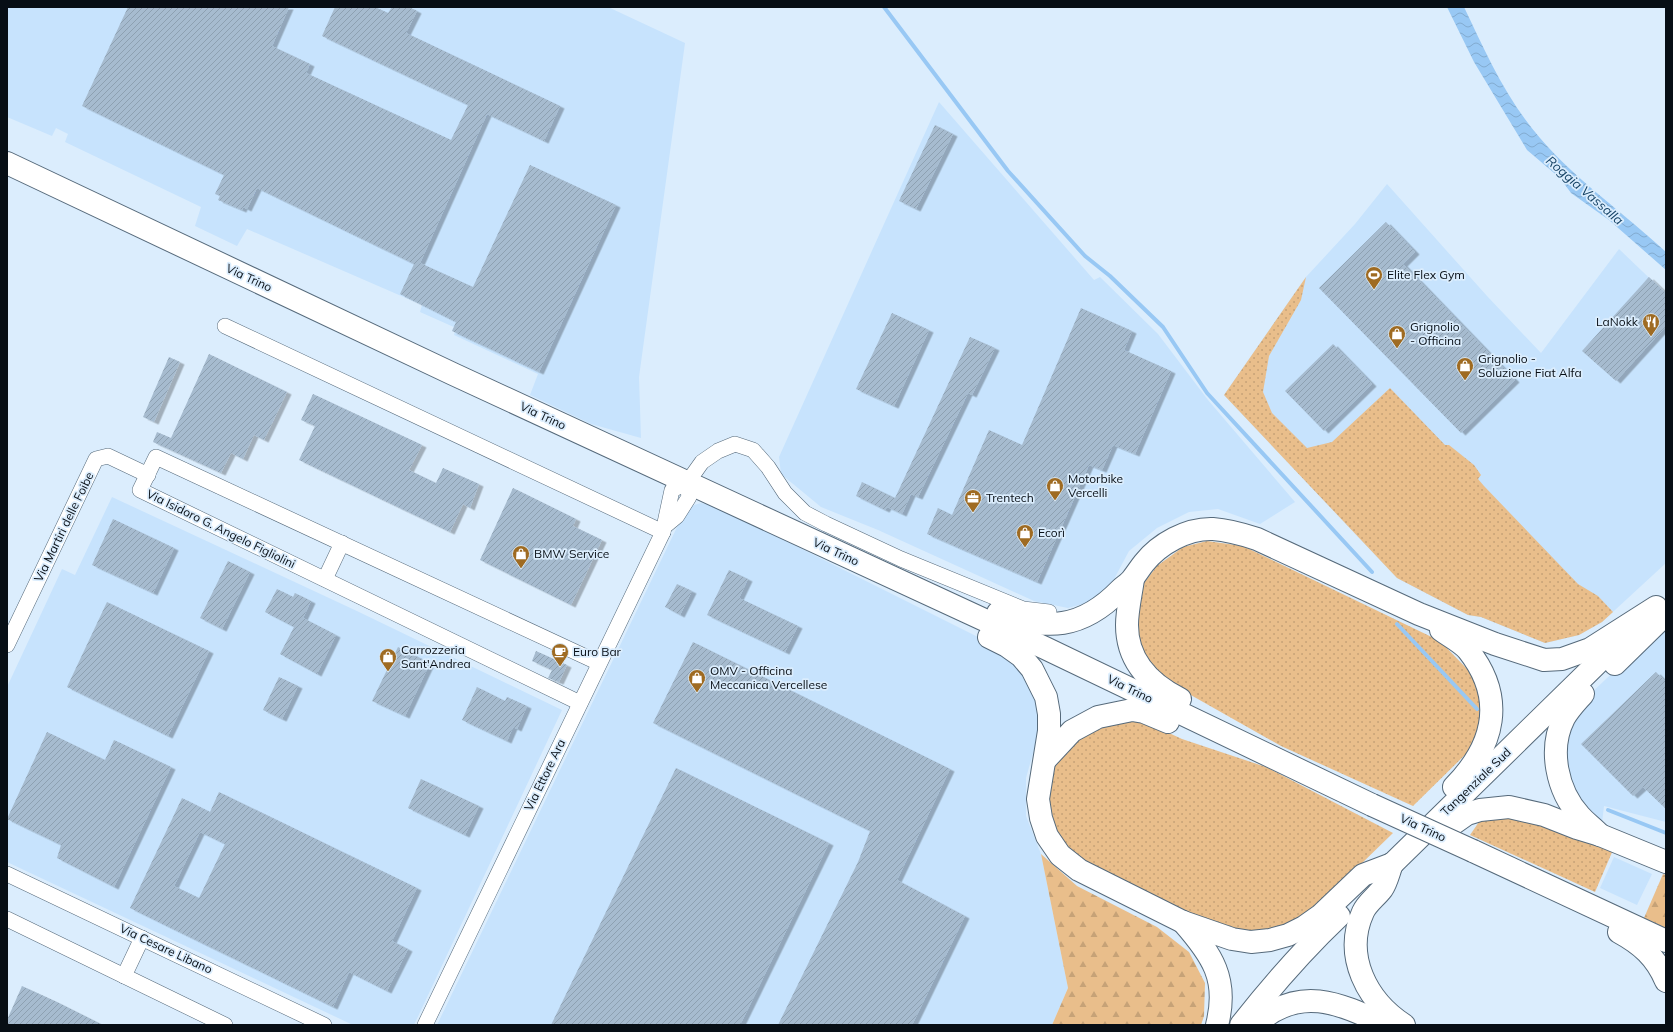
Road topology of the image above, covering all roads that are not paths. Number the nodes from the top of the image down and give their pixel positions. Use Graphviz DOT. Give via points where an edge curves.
graph roads {
  1 [pos="7,163"];
  2 [pos="225,326"];
  3 [pos="148,475"];
  4 [pos="687,483"];
  5 [pos="664,529"];
  6 [pos="342,543"];
  7 [pos="884,574"];
  8 [pos="325,579"];
  9 [pos="1133,579"];
  10 [pos="1662,606"];
  11 [pos="1049,612"];
  12 [pos="1419,614"];
  13 [pos="7,644"];
  14 [pos="599,663"];
  15 [pos="580,703"];
  16 [pos="1240,743"];
  17 [pos="1045,760"];
  18 [pos="1600,835"];
  19 [pos="1418,839"];
  20 [pos="1666,862"];
  21 [pos="1392,864"];
  22 [pos="7,874"];
  23 [pos="1562,893"];
  24 [pos="7,919"];
  25 [pos="1183,922"];
  26 [pos="142,938"];
  27 [pos="1666,942"];
  28 [pos="124,976"];
  29 [pos="1666,981"];
  30 [pos="225,1025"];
  31 [pos="324,1025"];
  32 [pos="425,1025"];
  33 [pos="1217,1025"];
  34 [pos="1241,1025"];
  35 [pos="1255,1025"];
  36 [pos="1386,1025"];
  37 [pos="1404,1025"];
  1 -- 4 [label="main road, Via Trino"];
  2 -- 5 [label="street"];
  3 -- 6 [label="street, Via Isidoro G. Angelo Figliolini" via="156,457"];
  3 -- 8 [label="street, Via Isidoro G. Angelo Figliolini" via="140,490"];
  3 -- 13 [label="street, Via Martiri delle Foibe" via="108,456 96,460"];
  4 -- 5 [label="street, Via Ettore Ara" via="672,490"];
  4 -- 7 [label="main road, Via Trino"];
  4 -- 11 [label="street" via="702,462 718,451 735,444 753,450 785,493 805,513 901,559 1023,609"];
  5 -- 14 [label="street, Via Ettore Ara"];
  6 -- 8 [label="street"];
  6 -- 14 [label="street, Via Isidoro G. Angelo Figliolini"];
  7 -- 9 [label="main road" via="932,585 1021,622 1042,625 1061,624 1094,612"];
  7 -- 16 [label="main road, Via Trino" via="1045,648"];
  7 -- 17 [label="main road" via="923,605 1007,646 1021,656 1032,670 1046,697 1049,714"];
  8 -- 15 [label="street, Via Isidoro G. Angelo Figliolini"];
  9 -- 12 [label="main road" via="1157,549 1176,538 1211,529 1232,531 1257,539"];
  9 -- 16 [label="main road" via="1127,626 1137,664 1148,679 1162,690 1209,713"];
  10 -- 12 [label="main road" via="1590,649 1562,659 1544,660"];
  10 -- 18 [label="main road" via="1570,709 1559,732 1557,765 1565,793 1580,816"];
  10 -- 19 [label="main road, Tangenziale Sud"];
  12 -- 19 [label="main road" via="1467,649 1487,680 1492,718 1483,749 1463,778 1428,812"];
  14 -- 15 [label="street, Via Ettore Ara"];
  15 -- 32 [label="street, Via Ettore Ara"];
  16 -- 17 [label="main road" via="1191,732 1144,712 1132,710 1098,717 1084,723 1072,731"];
  16 -- 23 [label="main road, Via Trino, bridge"];
  17 -- 25 [label="main road" via="1038,799 1041,818 1047,836 1060,855 1079,870"];
  18 -- 19 [label="main road" via="1544,815 1509,807 1466,814 1439,833"];
  18 -- 20 [label="main road"];
  19 -- 21 [label="main road, Tangenziale Sud"];
  21 -- 25 [label="main road" via="1363,876 1321,915 1304,927 1270,940 1251,942 1232,939"];
  21 -- 34 [label="main road, Tangenziale Sud" via="1309,944"];
  21 -- 37 [label="main road" via="1383,887 1363,911 1358,924 1356,961 1361,977 1373,997"];
  22 -- 26 [label="street, Via Cesare Libano"];
  23 -- 27 [label="main road, Via Trino"];
  23 -- 29 [label="main road" via="1574,911 1638,943 1649,952"];
  24 -- 28 [label="street"];
  25 -- 33 [label="main road" via="1205,948 1215,965 1222,996"];
  26 -- 28 [label="street"];
  26 -- 31 [label="street, Via Cesare Libano"];
  28 -- 30 [label="street"];
  35 -- 36 [label="main road" via="1279,1008 1309,1000 1335,1003"];
}
